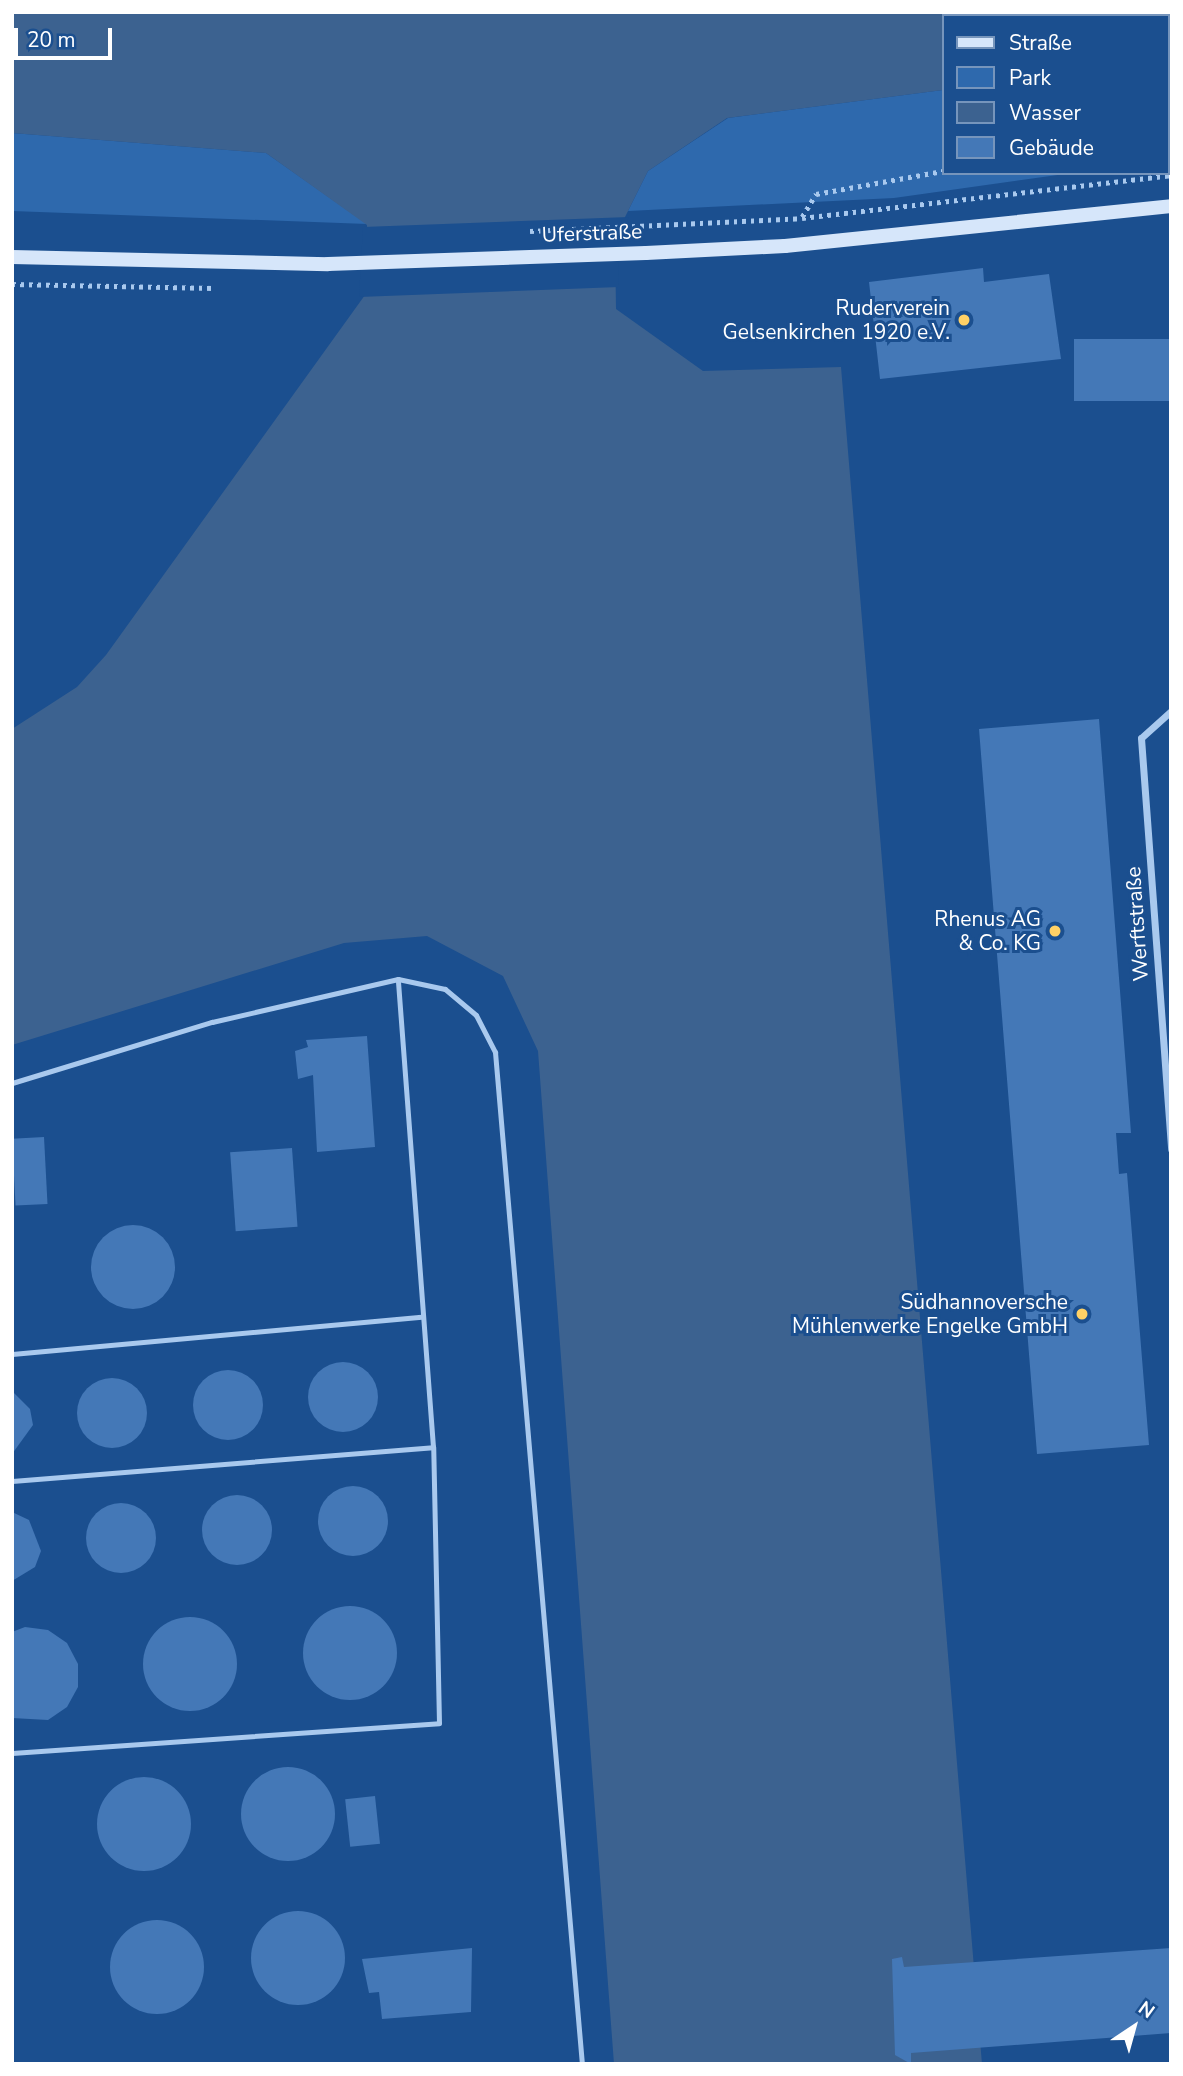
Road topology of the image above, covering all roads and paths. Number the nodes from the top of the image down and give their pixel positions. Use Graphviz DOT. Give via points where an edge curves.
graph roads {
  1 [pos="942,171"];
  2 [pos="1171,175"];
  3 [pos="1171,206"];
  4 [pos="802,218"];
  5 [pos="645,226"];
  6 [pos="785,246"];
  7 [pos="12,257"];
  8 [pos="12,284"];
  9 [pos="220,288"];
  10 [pos="1171,711"];
  11 [pos="398,979"];
  12 [pos="12,1083"];
  13 [pos="1171,1149"];
  14 [pos="421,1317"];
  15 [pos="12,1354"];
  16 [pos="433,1447"];
  17 [pos="12,1481"];
  18 [pos="12,1752"];
  19 [pos="582,2064"];
  1 -- 4 [label="path" via="816,194"];
  2 -- 4 [label="path"];
  3 -- 6 [label="main road, Uferstraße"];
  4 -- 5 [label="path"];
  4 -- 6 [label="path"];
  6 -- 7 [label="main road, Uferstraße" via="328,264"];
  8 -- 9 [label="path"];
  10 -- 13 [label="street, Werftstraße" via="1141,738"];
  11 -- 12 [label="lane" via="212,1021"];
  11 -- 14 [label="lane"];
  11 -- 19 [label="lane" via="445,989 476,1015 495,1052"];
  14 -- 15 [label="lane"];
  14 -- 16 [label="lane"];
  16 -- 17 [label="lane"];
  16 -- 18 [label="lane" via="439,1723"];
}
